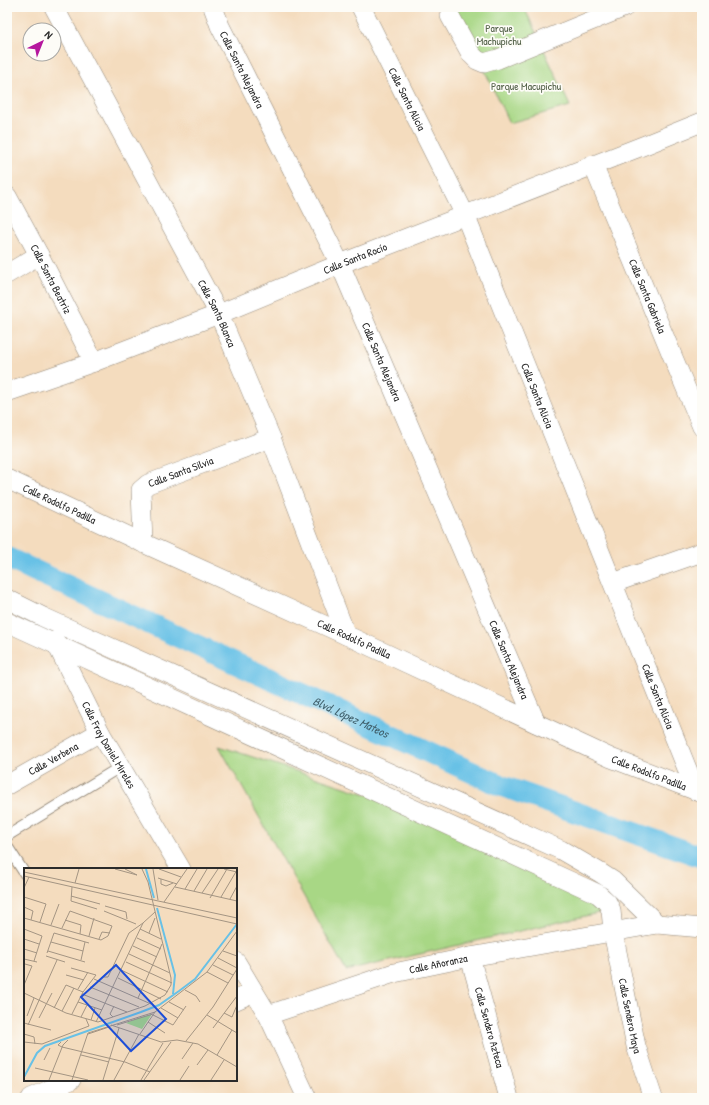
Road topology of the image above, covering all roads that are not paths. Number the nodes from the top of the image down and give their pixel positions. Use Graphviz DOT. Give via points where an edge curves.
graph roads {
  1 [pos="54,7"];
  2 [pos="213,7"];
  3 [pos="361,7"];
  4 [pos="626,7"];
  5 [pos="450,16"];
  6 [pos="702,122"];
  7 [pos="593,165"];
  8 [pos="7,196"];
  9 [pos="466,214"];
  10 [pos="39,255"];
  11 [pos="340,264"];
  12 [pos="7,274"];
  13 [pos="219,314"];
  14 [pos="94,362"];
  15 [pos="7,392"];
  16 [pos="702,427"];
  17 [pos="271,438"];
  18 [pos="7,479"];
  19 [pos="143,543"];
  20 [pos="702,552"];
  21 [pos="613,583"];
  22 [pos="7,599"];
  23 [pos="43,617"];
  24 [pos="7,622"];
  25 [pos="346,635"];
  26 [pos="57,645"];
  27 [pos="536,723"];
  28 [pos="100,732"];
  29 [pos="120,767"];
  30 [pos="7,785"];
  31 [pos="699,792"];
  32 [pos="7,836"];
  33 [pos="7,846"];
  34 [pos="180,868"];
  35 [pos="24,872"];
  36 [pos="657,924"];
  37 [pos="702,928"];
  38 [pos="613,932"];
  39 [pos="470,957"];
  40 [pos="237,964"];
  41 [pos="254,992"];
  42 [pos="237,1000"];
  43 [pos="268,1015"];
  44 [pos="69,1081"];
  45 [pos="31,1098"];
  46 [pos="307,1098"];
  47 [pos="509,1098"];
  48 [pos="653,1098"];
  1 -- 13 [label="street, Calle Santa Blanca"];
  2 -- 11 [label="street, Calle Santa Alejandra" via="220,26"];
  3 -- 9 [label="street, Calle Santa Alicia"];
  4 -- 5 [label="street" via="484,63 471,54"];
  6 -- 7 [label="street, Calle Santa Rocío"];
  7 -- 9 [label="street, Calle Santa Rocío"];
  7 -- 16 [label="street, Calle Santa Gabriela"];
  8 -- 10 [label="street, Calle Santa Beatriz"];
  9 -- 11 [label="street, Calle Santa Rocío"];
  9 -- 21 [label="street, Calle Santa Alicia"];
  10 -- 12 [label="street"];
  10 -- 14 [label="street, Calle Santa Beatriz"];
  11 -- 13 [label="street, Calle Santa Rocío"];
  11 -- 27 [label="street, Calle Santa Alejandra"];
  13 -- 14 [label="street, Calle Santa Rocío"];
  13 -- 17 [label="street, Calle Santa Blanca"];
  14 -- 15 [label="street, Calle Santa Rocío"];
  17 -- 19 [label="street, Calle Santa Silvia" via="148,484 141,490"];
  17 -- 25 [label="street, Calle Santa Blanca"];
  18 -- 19 [label="street, Calle Rodolfo Padilla"];
  19 -- 25 [label="street, Calle Rodolfo Padilla"];
  20 -- 21 [label="street"];
  21 -- 31 [label="street, Calle Santa Alicia"];
  22 -- 23 [label="street"];
  23 -- 26 [label="street, Calle Fray Daniel Mireles"];
  23 -- 36 [label="street" via="561,850 613,882"];
  24 -- 26 [label="street, Calle Sendero Maya"];
  25 -- 27 [label="street, Calle Rodolfo Padilla"];
  26 -- 28 [label="street, Calle Fray Daniel Mireles"];
  26 -- 38 [label="street, Calle Sendero Maya" via="598,894 611,910"];
  27 -- 31 [label="street, Calle Rodolfo Padilla" via="611,758"];
  28 -- 29 [label="street, Calle Fray Daniel Mireles"];
  28 -- 30 [label="street, Calle Verbena"];
  29 -- 32 [label="lane"];
  29 -- 34 [label="street, Calle Fray Daniel Mireles"];
  33 -- 35 [label="lane"];
  36 -- 37 [label="street, Calle Añoranza"];
  36 -- 38 [label="street, Calle Añoranza"];
  38 -- 39 [label="street, Calle Añoranza"];
  38 -- 48 [label="street, Calle Sendero Maya" via="636,1046"];
  39 -- 43 [label="street, Calle Añoranza" via="394,973"];
  39 -- 47 [label="street, Calle Sendero Azteca"];
  40 -- 41 [label="street"];
  41 -- 42 [label="street"];
  41 -- 43 [label="street"];
  43 -- 46 [label="street"];
  44 -- 45 [label="street"];
}
